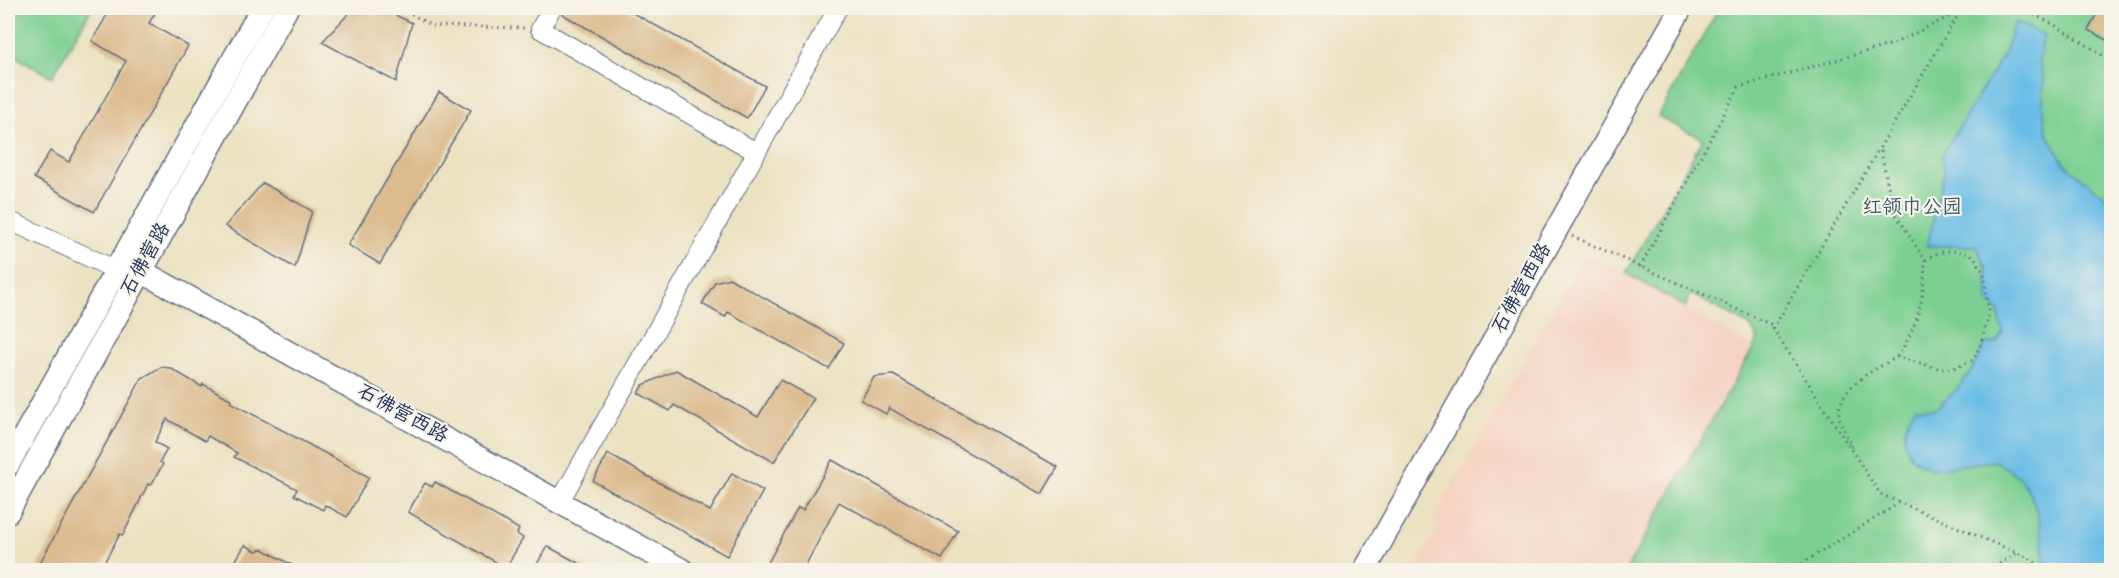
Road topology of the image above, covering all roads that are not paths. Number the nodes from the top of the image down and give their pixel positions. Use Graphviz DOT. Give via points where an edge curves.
graph roads {
  1 [pos="262,8"];
  2 [pos="287,8"];
  3 [pos="552,8"];
  4 [pos="838,8"];
  5 [pos="1681,8"];
  6 [pos="756,152"];
  7 [pos="8,220"];
  8 [pos="126,267"];
  9 [pos="8,465"];
  10 [pos="559,502"];
  11 [pos="8,512"];
  12 [pos="682,570"];
  13 [pos="1365,570"];
  1 -- 8 [label="street, 石佛营路"];
  2 -- 8 [label="street, 石佛营路"];
  3 -- 6 [label="street" via="540,29"];
  4 -- 6 [label="street"];
  5 -- 13 [label="street, 石佛营西路"];
  6 -- 10 [label="street"];
  7 -- 8 [label="street"];
  8 -- 9 [label="street, 石佛营路"];
  8 -- 10 [label="street, 石佛营西路"];
  8 -- 11 [label="street, 石佛营路"];
  10 -- 12 [label="street, 石佛营西路"];
}
